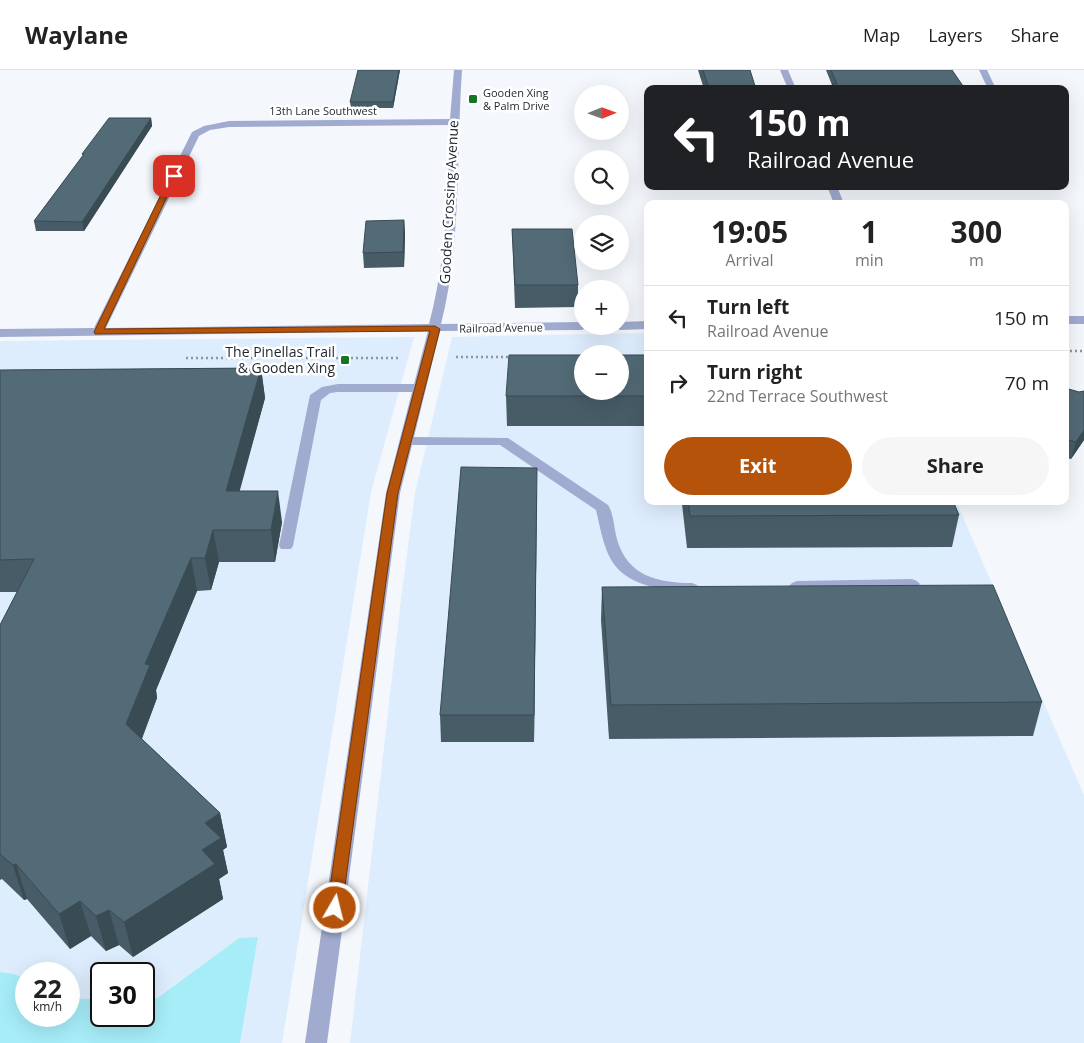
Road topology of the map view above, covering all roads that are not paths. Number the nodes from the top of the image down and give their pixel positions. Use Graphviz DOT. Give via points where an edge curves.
graph roads {
  1 [pos="458,70"];
  2 [pos="784,70"];
  3 [pos="982,70"];
  4 [pos="790,85"];
  5 [pos="990,85"];
  6 [pos="454,122"];
  7 [pos="1069,320"];
  8 [pos="1084,320"];
  9 [pos="644,325"];
  10 [pos="574,326"];
  11 [pos="629,326"];
  12 [pos="435,329"];
  13 [pos="98,332"];
  14 [pos="0,333"];
  15 [pos="420,388"];
  16 [pos="406,441"];
  17 [pos="286,546"];
  18 [pos="912,584"];
  19 [pos="783,587"];
  20 [pos="703,588"];
  21 [pos="316,1043"];
  1 -- 6 [label="street, Gooden Crossing Avenue"];
  2 -- 4 [label="street"];
  3 -- 5 [label="street"];
  6 -- 12 [label="street, Gooden Crossing Avenue" via="454,169 444,290"];
  6 -- 13 [label="street, 13th Lane Southwest" via="229,124 195,134"];
  7 -- 8 [label="street"];
  9 -- 11 [label="street"];
  10 -- 12 [label="street, Railroad Avenue"];
  12 -- 13 [label="street, Railroad Avenue"];
  12 -- 15 [label="street, Gooden Crossing Avenue"];
  13 -- 14 [label="street, Railroad Avenue"];
  15 -- 16 [label="street, Gooden Crossing Avenue"];
  15 -- 17 [label="street" via="338,388 326,390 315,398"];
  16 -- 20 [label="street" via="503,441 603,508 616,559 631,573 653,584"];
  16 -- 21 [label="street, Gooden Crossing Avenue" via="393,493"];
  18 -- 19 [label="street"];
}
